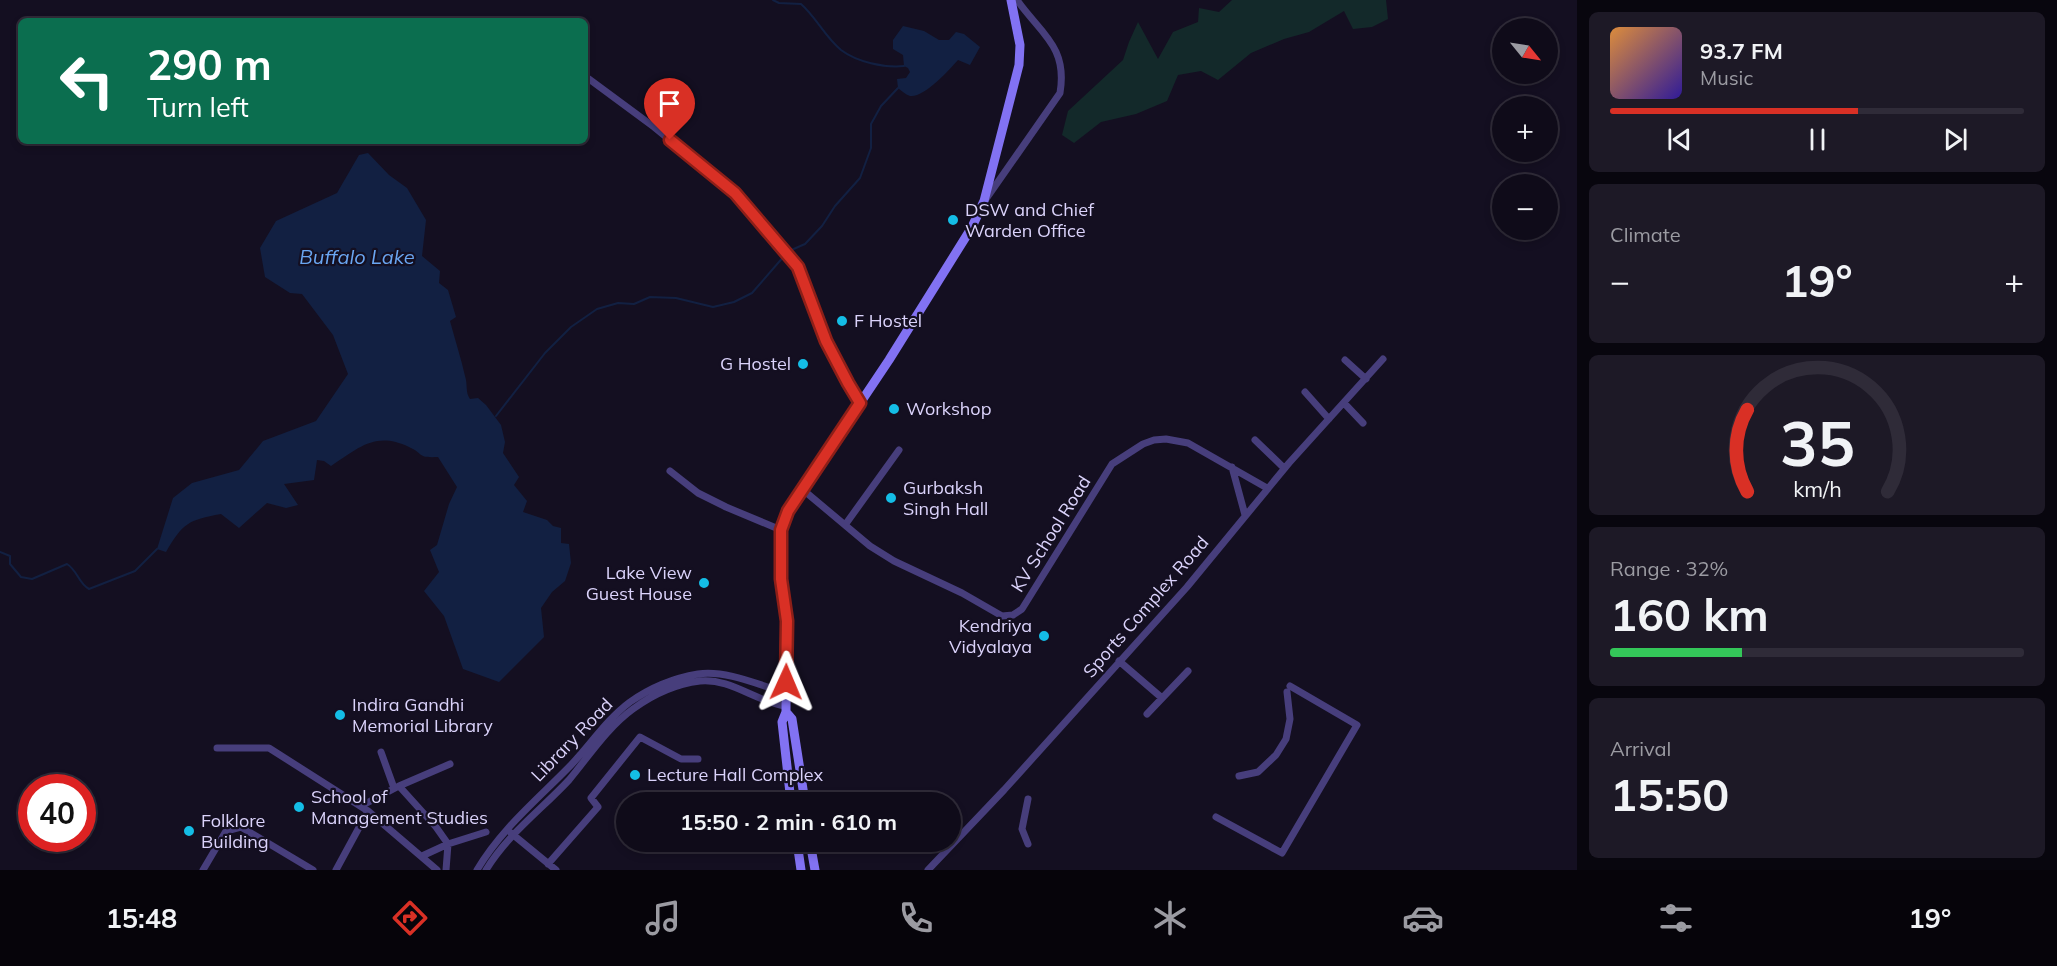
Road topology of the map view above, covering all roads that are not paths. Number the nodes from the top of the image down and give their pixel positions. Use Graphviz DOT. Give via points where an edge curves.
graph roads {
  1 [pos="1011,0"];
  2 [pos="1017,0"];
  3 [pos="590,79"];
  4 [pos="984,201"];
  5 [pos="1383,359"];
  6 [pos="1345,360"];
  7 [pos="1365,380"];
  8 [pos="1305,392"];
  9 [pos="860,403"];
  10 [pos="1344,403"];
  11 [pos="1329,419"];
  12 [pos="1363,423"];
  13 [pos="1255,440"];
  14 [pos="900,450"];
  15 [pos="1232,467"];
  16 [pos="1284,468"];
  17 [pos="669,471"];
  18 [pos="1268,488"];
  19 [pos="802,489"];
  20 [pos="1245,515"];
  21 [pos="845,525"];
  22 [pos="781,530"];
  23 [pos="1119,661"];
  24 [pos="1188,671"];
  25 [pos="786,693"];
  26 [pos="1162,698"];
  27 [pos="786,709"];
  28 [pos="1147,714"];
  29 [pos="217,748"];
  30 [pos="381,752"];
  31 [pos="698,759"];
  32 [pos="450,764"];
  33 [pos="1239,776"];
  34 [pos="397,787"];
  35 [pos="790,792"];
  36 [pos="803,792"];
  37 [pos="1028,800"];
  38 [pos="364,808"];
  39 [pos="1216,817"];
  40 [pos="506,829"];
  41 [pos="486,832"];
  42 [pos="513,835"];
  43 [pos="448,844"];
  44 [pos="1028,844"];
  45 [pos="798,852"];
  46 [pos="812,852"];
  47 [pos="422,856"];
  48 [pos="548,864"];
  49 [pos="203,870"];
  50 [pos="313,870"];
  51 [pos="336,870"];
  52 [pos="437,870"];
  53 [pos="446,870"];
  54 [pos="477,870"];
  55 [pos="486,870"];
  56 [pos="556,870"];
  57 [pos="801,870"];
  58 [pos="815,870"];
  59 [pos="928,870"];
  1 -- 4 [label="street" via="1020,45 1019,65"];
  2 -- 4 [label="street" via="1045,32 1063,75 1060,93"];
  3 -- 9 [label="street" via="735,193 766,227 798,267 826,341"];
  4 -- 9 [label="street" via="942,277"];
  5 -- 7 [label="street, Sports Complex Road"];
  6 -- 7 [label="street"];
  7 -- 10 [label="street, Sports Complex Road"];
  8 -- 11 [label="street"];
  9 -- 19 [label="street"];
  10 -- 11 [label="street, Sports Complex Road"];
  10 -- 12 [label="street"];
  11 -- 16 [label="street, Sports Complex Road"];
  13 -- 16 [label="street"];
  14 -- 21 [label="street"];
  15 -- 18 [label="street, KV School Road"];
  15 -- 20 [label="street"];
  15 -- 21 [label="street, KV School Road" via="1188,443 1166,439 1143,444 1118,458 1023,609 1013,615 1002,616 962,592 894,561"];
  16 -- 18 [label="street, Sports Complex Road"];
  17 -- 22 [label="street" via="698,493"];
  18 -- 20 [label="street, Sports Complex Road"];
  19 -- 21 [label="street, KV School Road"];
  19 -- 22 [label="street"];
  20 -- 23 [label="street, Sports Complex Road" via="1187,587"];
  22 -- 25 [label="street" via="781,579 787,621"];
  23 -- 26 [label="street"];
  23 -- 59 [label="street, Sports Complex Road"];
  24 -- 26 [label="street"];
  25 -- 27 [label="street"];
  25 -- 40 [label="street, Library Road" via="714,673 659,685 631,701 611,719"];
  26 -- 28 [label="street"];
  27 -- 35 [label="street" via="782,722"];
  27 -- 36 [label="street" via="792,718"];
  27 -- 42 [label="street" via="712,681 664,692 638,705 618,722"];
  29 -- 38 [label="street" via="269,748"];
  30 -- 34 [label="street"];
  31 -- 48 [label="street" via="681,759 639,737 591,798 598,807"];
  32 -- 34 [label="street"];
  33 -- 39 [label="street" via="1258,772 1281,747 1290,719 1289,689 1357,725 1282,853"];
  34 -- 38 [label="street"];
  34 -- 43 [label="street" via="436,826"];
  37 -- 44 [label="street" via="1022,829"];
  38 -- 47 [label="street"];
  38 -- 51 [label="street"];
  40 -- 42 [label="street"];
  40 -- 54 [label="street, Library Road"];
  41 -- 43 [label="street"];
  42 -- 48 [label="street"];
  42 -- 55 [label="street"];
  43 -- 47 [label="street"];
  43 -- 53 [label="street"];
  45 -- 57 [label="street"];
  46 -- 58 [label="street"];
  47 -- 52 [label="street"];
  48 -- 56 [label="street"];
  49 -- 50 [label="street" via="226,831 241,827"];
}
